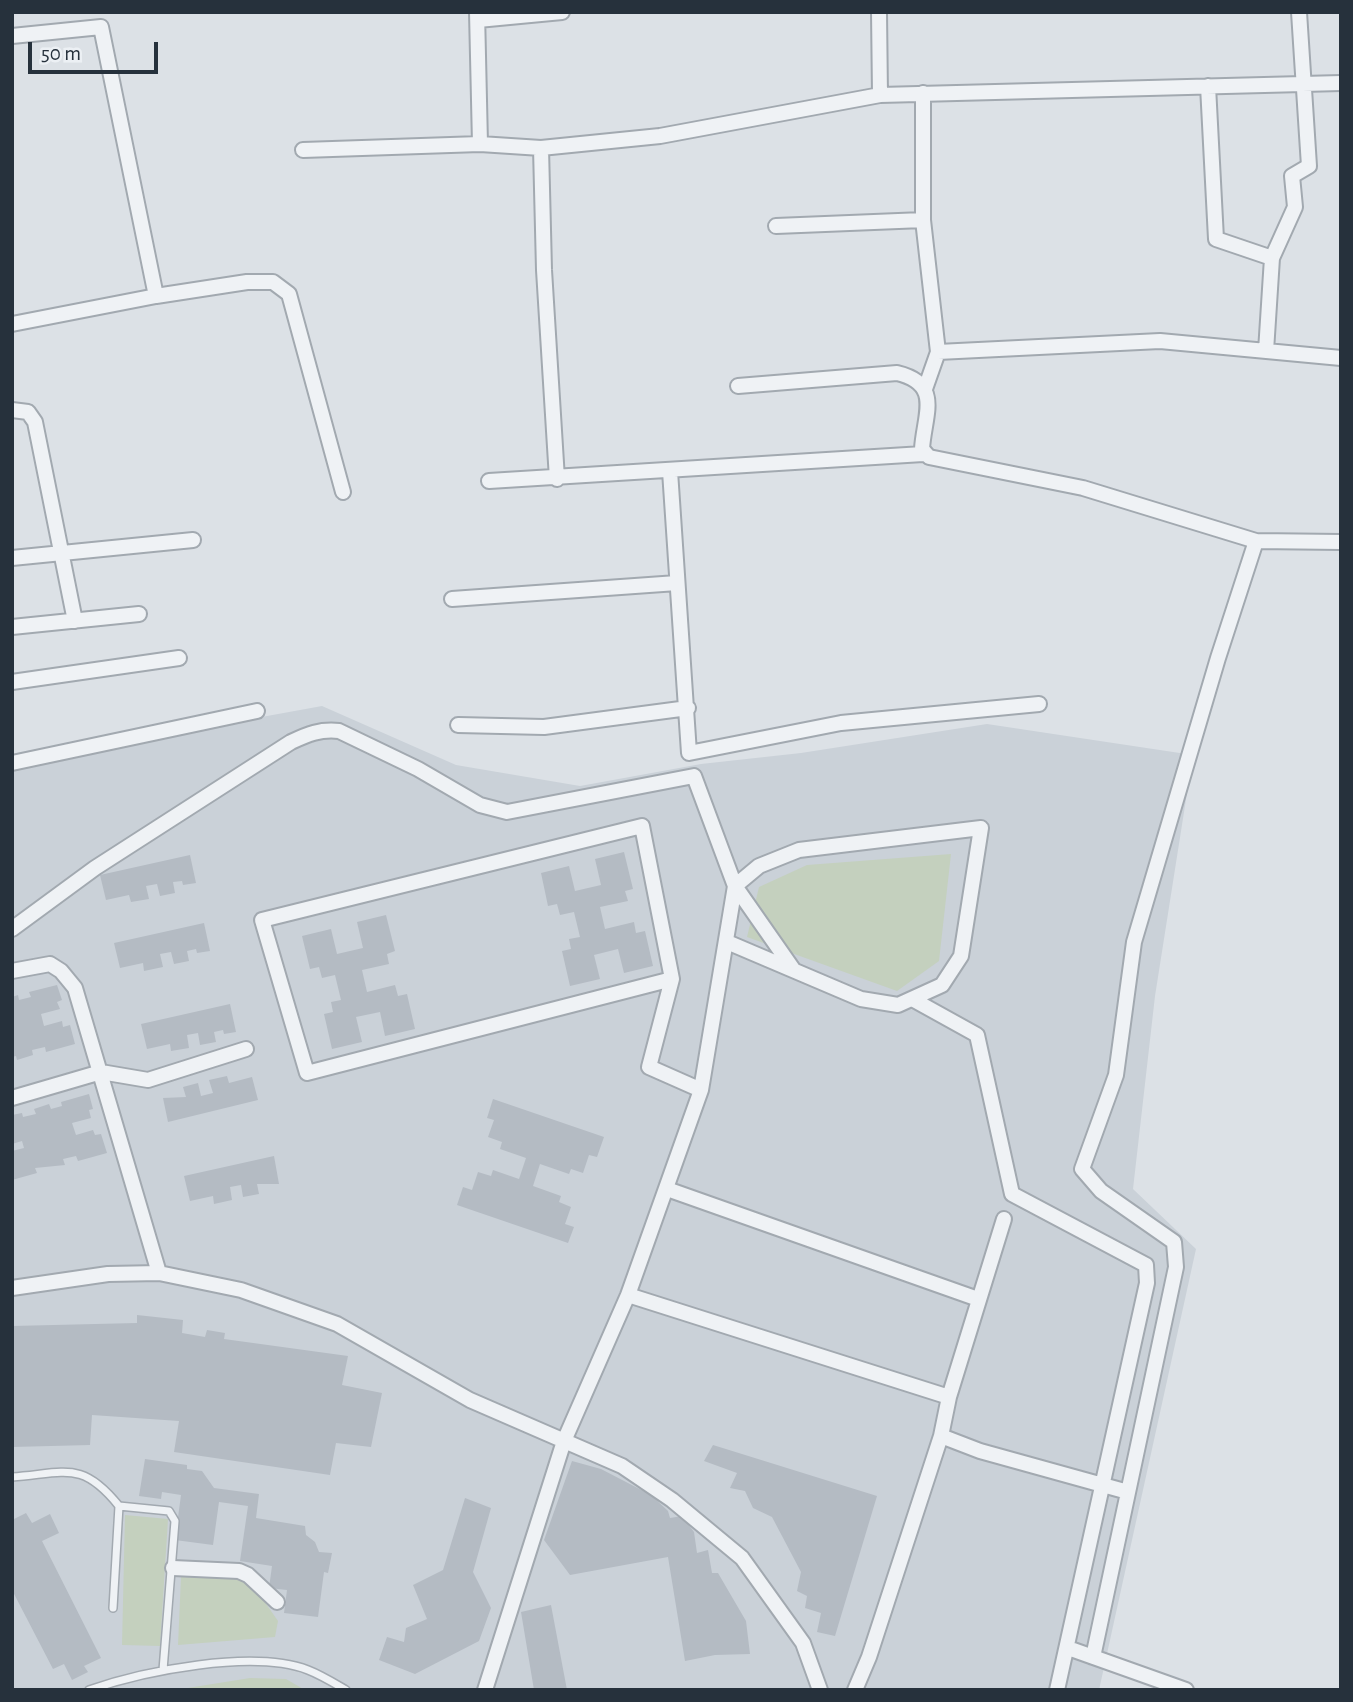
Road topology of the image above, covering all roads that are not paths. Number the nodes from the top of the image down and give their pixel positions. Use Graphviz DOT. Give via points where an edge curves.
graph roads {
  1 [pos="562,12"];
  2 [pos="879,12"];
  3 [pos="1299,12"];
  4 [pos="478,16"];
  5 [pos="12,36"];
  6 [pos="1341,83"];
  7 [pos="1304,84"];
  8 [pos="1208,86"];
  9 [pos="923,93"];
  10 [pos="880,95"];
  11 [pos="480,145"];
  12 [pos="541,148"];
  13 [pos="303,150"];
  14 [pos="923,220"];
  15 [pos="776,226"];
  16 [pos="1272,258"];
  17 [pos="156,296"];
  18 [pos="12,324"];
  19 [pos="1266,351"];
  20 [pos="938,352"];
  21 [pos="1341,358"];
  22 [pos="738,386"];
  23 [pos="925,389"];
  24 [pos="12,410"];
  25 [pos="923,454"];
  26 [pos="670,471"];
  27 [pos="557,479"];
  28 [pos="489,481"];
  29 [pos="343,492"];
  30 [pos="193,540"];
  31 [pos="1256,541"];
  32 [pos="1341,542"];
  33 [pos="63,553"];
  34 [pos="12,558"];
  35 [pos="677,583"];
  36 [pos="452,599"];
  37 [pos="139,614"];
  38 [pos="75,621"];
  39 [pos="12,627"];
  40 [pos="179,658"];
  41 [pos="12,682"];
  42 [pos="1039,704"];
  43 [pos="688,708"];
  44 [pos="257,711"];
  45 [pos="458,725"];
  46 [pos="12,763"];
  47 [pos="735,886"];
  48 [pos="12,929"];
  49 [pos="727,942"];
  50 [pos="794,970"];
  51 [pos="12,971"];
  52 [pos="672,979"];
  53 [pos="912,999"];
  54 [pos="246,1049"];
  55 [pos="101,1072"];
  56 [pos="701,1090"];
  57 [pos="12,1098"];
  58 [pos="667,1189"];
  59 [pos="1004,1219"];
  60 [pos="159,1273"];
  61 [pos="12,1288"];
  62 [pos="628,1295"];
  63 [pos="978,1299"];
  64 [pos="949,1397"];
  65 [pos="941,1436"];
  66 [pos="564,1441"];
  67 [pos="12,1477"];
  68 [pos="1104,1484"];
  69 [pos="1128,1492"];
  70 [pos="118,1506"];
  71 [pos="173,1568"];
  72 [pos="277,1602"];
  73 [pos="113,1608"];
  74 [pos="1068,1648"];
  75 [pos="1093,1657"];
  76 [pos="163,1670"];
  77 [pos="89,1690"];
  78 [pos="346,1690"];
  79 [pos="485,1690"];
  80 [pos="820,1690"];
  81 [pos="855,1690"];
  82 [pos="1057,1690"];
  83 [pos="1186,1690"];
  1 -- 4 [label="street"];
  2 -- 10 [label="street"];
  3 -- 7 [label="street"];
  4 -- 11 [label="street"];
  5 -- 17 [label="street" via="101,27"];
  6 -- 7 [label="street"];
  7 -- 8 [label="street"];
  7 -- 16 [label="street" via="1309,166 1292,176 1295,207"];
  8 -- 9 [label="street"];
  8 -- 16 [label="street" via="1216,239"];
  9 -- 10 [label="street"];
  9 -- 14 [label="street"];
  10 -- 12 [label="street" via="660,136"];
  11 -- 12 [label="street"];
  11 -- 13 [label="street"];
  12 -- 27 [label="street"];
  14 -- 15 [label="street"];
  14 -- 20 [label="street"];
  16 -- 19 [label="street"];
  17 -- 18 [label="street"];
  17 -- 29 [label="street" via="247,282 282,286 289,294"];
  19 -- 20 [label="street" via="1160,341"];
  19 -- 21 [label="street"];
  20 -- 23 [label="street"];
  22 -- 23 [label="street" via="897,373"];
  23 -- 25 [label="street" via="929,404"];
  24 -- 33 [label="street" via="28,412 35,422"];
  25 -- 26 [label="street"];
  25 -- 31 [label="street" via="1083,488"];
  26 -- 27 [label="street"];
  26 -- 35 [label="street"];
  27 -- 28 [label="street"];
  30 -- 33 [label="street"];
  31 -- 32 [label="street"];
  31 -- 69 [label="street" via="1134,942 1116,1075 1082,1169 1101,1191 1174,1242 1176,1267"];
  33 -- 34 [label="street"];
  33 -- 38 [label="street"];
  35 -- 36 [label="street"];
  35 -- 43 [label="street"];
  37 -- 38 [label="street"];
  38 -- 39 [label="street"];
  40 -- 41 [label="street"];
  42 -- 43 [label="street" via="841,723 689,753"];
  43 -- 45 [label="street" via="544,727"];
  44 -- 46 [label="street"];
  47 -- 48 [label="street" via="694,776 507,812 480,805 339,731 318,730 117,854"];
  47 -- 49 [label="street"];
  47 -- 50 [label="street"];
  47 -- 53 [label="street" via="760,866 799,850 981,828 961,956 942,985"];
  49 -- 50 [label="street"];
  49 -- 56 [label="street"];
  50 -- 53 [label="street" via="860,999 898,1005"];
  51 -- 55 [label="street" via="50,964 61,971 75,988"];
  52 -- 52 [label="street" via="642,826 262,920 307,1073"];
  52 -- 56 [label="street" via="649,1067"];
  53 -- 68 [label="street" via="977,1035 1012,1194 1146,1265 1147,1283"];
  54 -- 55 [label="street" via="148,1080"];
  55 -- 57 [label="street"];
  55 -- 60 [label="street"];
  56 -- 58 [label="street"];
  58 -- 62 [label="street"];
  58 -- 63 [label="street"];
  59 -- 63 [label="street"];
  60 -- 61 [label="street" via="108,1274"];
  60 -- 66 [label="street" via="241,1290 337,1324 470,1399"];
  62 -- 64 [label="street"];
  62 -- 66 [label="street"];
  63 -- 64 [label="street"];
  64 -- 65 [label="street"];
  65 -- 68 [label="street"];
  65 -- 81 [label="street"];
  66 -- 79 [label="street"];
  66 -- 80 [label="street" via="622,1466 742,1558 803,1643"];
  67 -- 70 [label="lane" via="88,1476 100,1483"];
  68 -- 69 [label="street"];
  68 -- 74 [label="street"];
  69 -- 75 [label="street"];
  70 -- 71 [label="lane" via="169,1511 175,1521"];
  70 -- 73 [label="lane"];
  71 -- 72 [label="street" via="239,1571"];
  71 -- 76 [label="lane"];
  74 -- 75 [label="street"];
  74 -- 82 [label="street"];
  75 -- 83 [label="street"];
  76 -- 77 [label="lane"];
  76 -- 78 [label="lane" via="259,1662 307,1669"];
}
